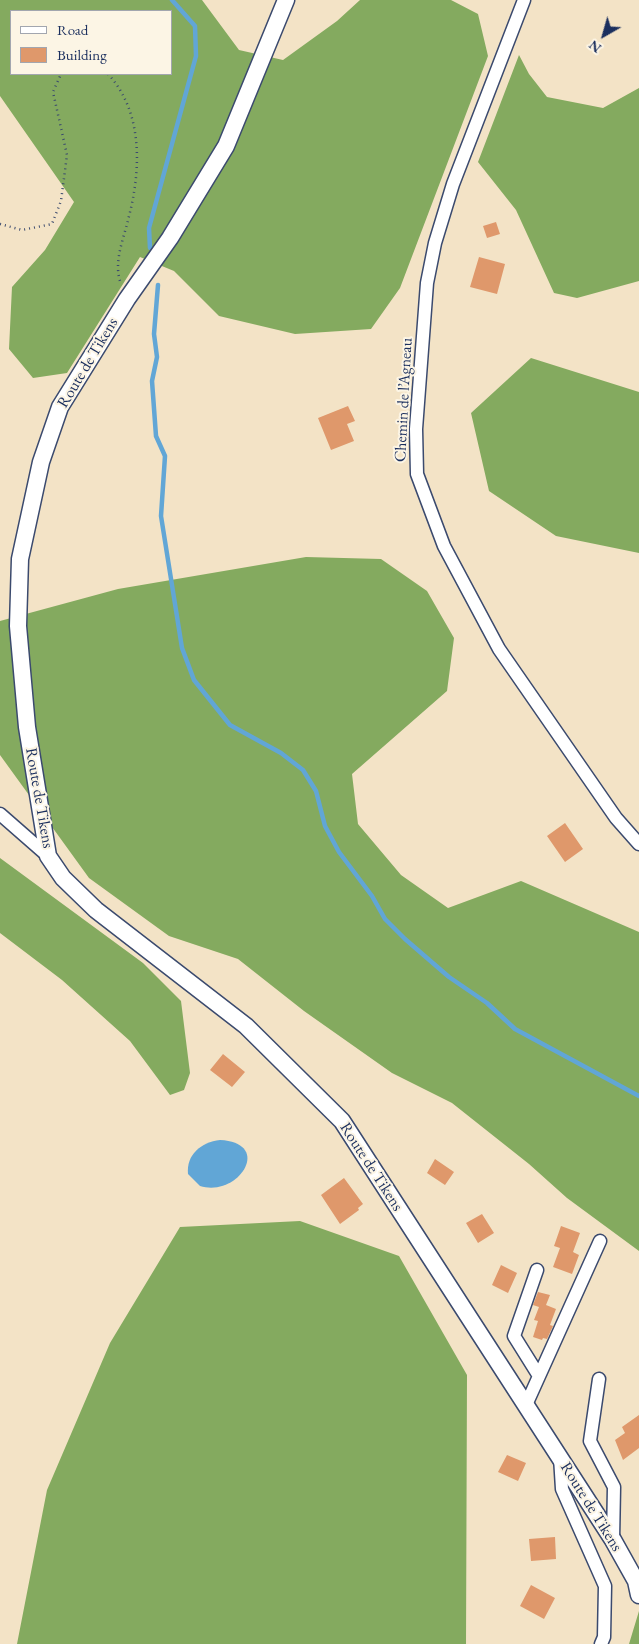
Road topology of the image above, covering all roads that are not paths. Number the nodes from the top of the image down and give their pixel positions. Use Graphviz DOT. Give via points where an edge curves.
graph roads {
  1 [pos="286,0"];
  2 [pos="524,0"];
  3 [pos="0,814"];
  4 [pos="639,844"];
  5 [pos="48,856"];
  6 [pos="600,1241"];
  7 [pos="537,1270"];
  8 [pos="539,1376"];
  9 [pos="599,1379"];
  10 [pos="526,1405"];
  11 [pos="560,1457"];
  12 [pos="613,1540"];
  13 [pos="639,1595"];
  14 [pos="601,1644"];
  1 -- 5 [label="street, Route de Tikens" via="226,146 60,407 41,462 20,559 18,626 26,718"];
  2 -- 4 [label="street, Chemin de l’Agneau" via="453,184 436,243 427,283 415,454 417,474 444,546 500,649 616,818"];
  3 -- 5 [label="street"];
  5 -- 10 [label="street, Route de Tikens" via="63,878 96,910 246,1026 342,1121"];
  6 -- 8 [label="street"];
  7 -- 8 [label="street" via="514,1336"];
  8 -- 10 [label="street"];
  9 -- 12 [label="street" via="590,1441 614,1487"];
  10 -- 11 [label="street, Route de Tikens"];
  11 -- 12 [label="street, Route de Tikens"];
  11 -- 14 [label="street" via="562,1489 606,1586"];
  12 -- 13 [label="street, Route de Tikens" via="636,1581"];
}
